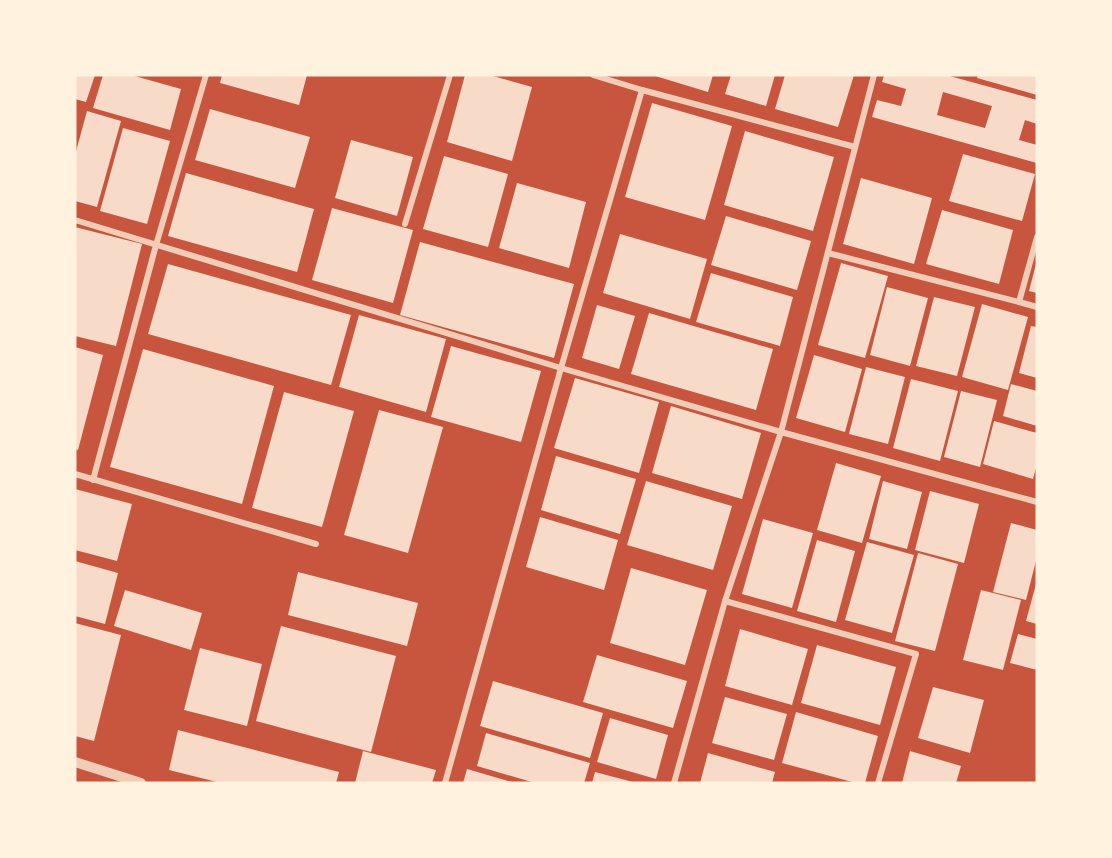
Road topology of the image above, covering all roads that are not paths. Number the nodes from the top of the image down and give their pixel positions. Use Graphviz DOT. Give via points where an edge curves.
graph roads {
  1 [pos="206,75"];
  2 [pos="450,75"];
  3 [pos="593,75"];
  4 [pos="874,75"];
  5 [pos="642,90"];
  6 [pos="855,147"];
  7 [pos="75,220"];
  8 [pos="405,225"];
  9 [pos="1037,237"];
  10 [pos="156,245"];
  11 [pos="828,253"];
  12 [pos="1019,302"];
  13 [pos="1037,307"];
  14 [pos="561,368"];
  15 [pos="781,432"];
  16 [pos="75,474"];
  17 [pos="93,480"];
  18 [pos="1037,502"];
  19 [pos="316,544"];
  20 [pos="725,601"];
  21 [pos="75,762"];
  22 [pos="141,783"];
  23 [pos="445,783"];
  24 [pos="674,783"];
  25 [pos="878,783"];
  1 -- 10 [label="street"];
  2 -- 8 [label="street"];
  3 -- 5 [label="street"];
  4 -- 6 [label="street"];
  5 -- 6 [label="street"];
  5 -- 14 [label="street"];
  6 -- 11 [label="street"];
  7 -- 10 [label="street"];
  9 -- 12 [label="street"];
  10 -- 14 [label="street"];
  10 -- 17 [label="street"];
  11 -- 12 [label="street"];
  11 -- 15 [label="street"];
  12 -- 13 [label="street"];
  14 -- 15 [label="street"];
  14 -- 23 [label="street"];
  15 -- 18 [label="street"];
  15 -- 20 [label="street"];
  16 -- 17 [label="street"];
  17 -- 19 [label="street"];
  20 -- 24 [label="street"];
  20 -- 25 [label="street" via="916,654"];
  21 -- 22 [label="street"];
}
